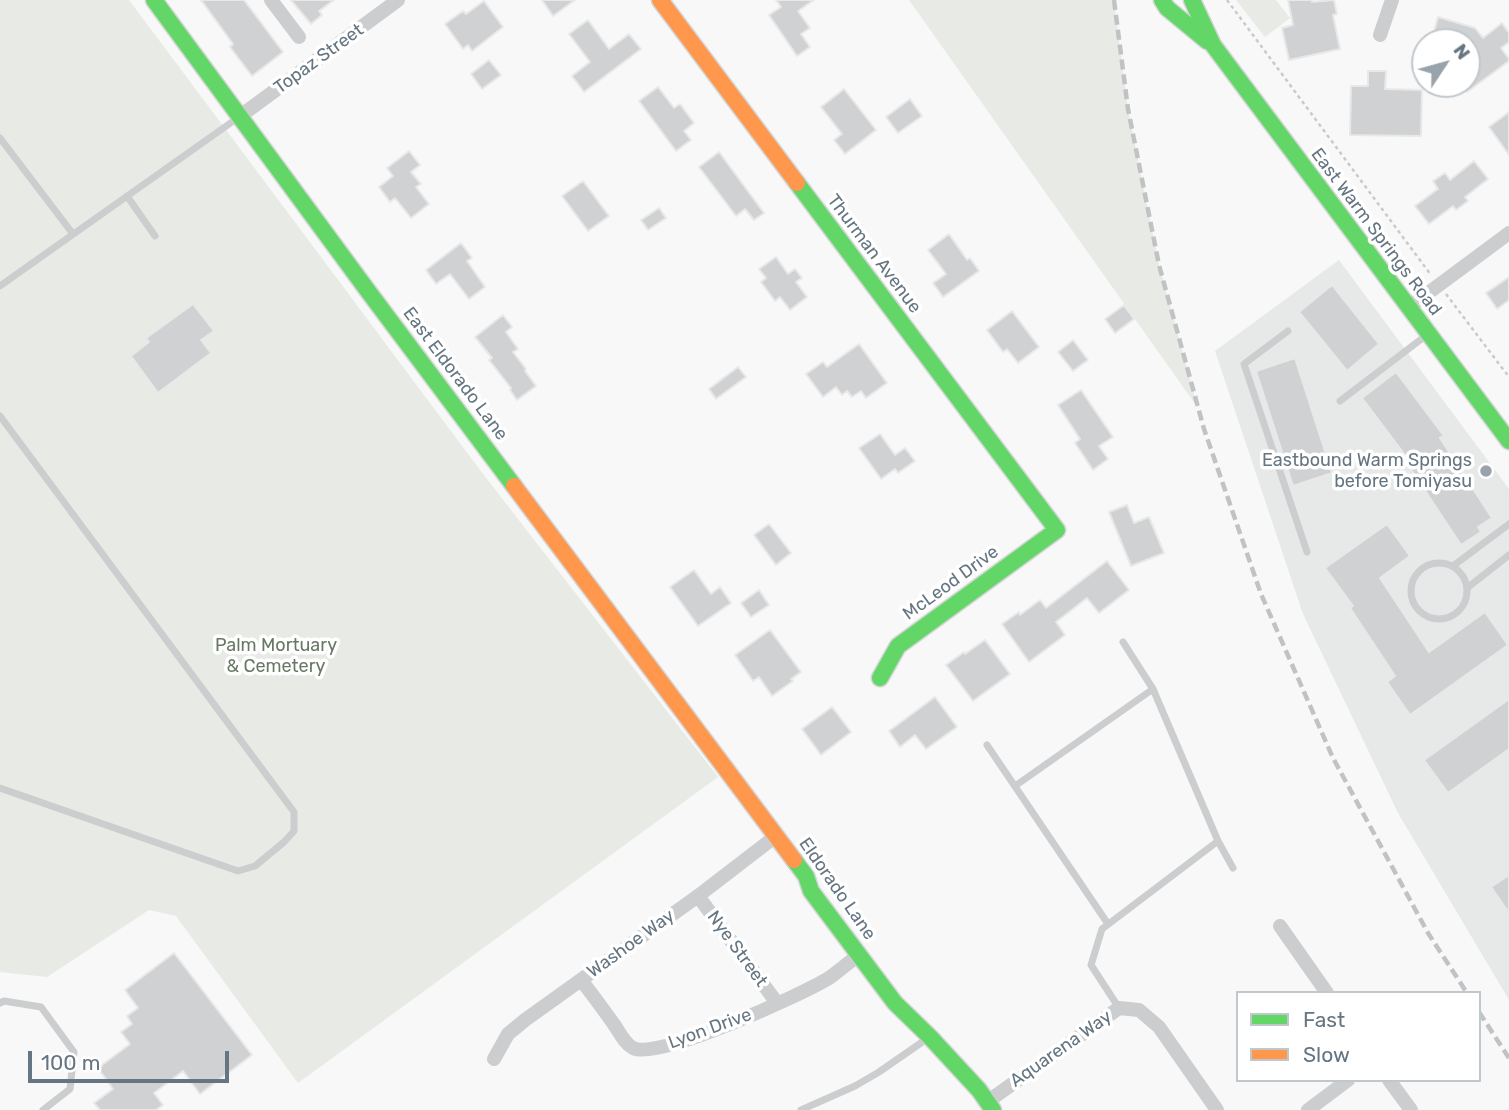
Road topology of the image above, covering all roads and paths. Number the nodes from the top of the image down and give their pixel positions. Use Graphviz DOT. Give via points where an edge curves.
graph roads {
  1 [pos="154,0"];
  2 [pos="271,0"];
  3 [pos="398,0"];
  4 [pos="660,0"];
  5 [pos="1162,0"];
  6 [pos="1192,0"];
  7 [pos="1227,0"];
  8 [pos="1392,0"];
  9 [pos="1380,35"];
  10 [pos="299,37"];
  11 [pos="1213,46"];
  12 [pos="239,117"];
  13 [pos="0,138"];
  14 [pos="127,196"];
  15 [pos="1509,233"];
  16 [pos="73,234"];
  17 [pos="155,236"];
  18 [pos="1439,285"];
  19 [pos="0,286"];
  20 [pos="1408,308"];
  21 [pos="1288,331"];
  22 [pos="1429,334"];
  23 [pos="1509,377"];
  24 [pos="1340,401"];
  25 [pos="0,416"];
  26 [pos="1509,441"];
  27 [pos="1509,523"];
  28 [pos="1057,530"];
  29 [pos="1307,552"];
  30 [pos="1509,555"];
  31 [pos="1453,566"];
  32 [pos="1467,588"];
  33 [pos="1123,642"];
  34 [pos="880,678"];
  35 [pos="1153,688"];
  36 [pos="987,745"];
  37 [pos="727,771"];
  38 [pos="1015,786"];
  39 [pos="0,788"];
  40 [pos="776,836"];
  41 [pos="1218,841"];
  42 [pos="1233,868"];
  43 [pos="698,896"];
  44 [pos="1108,924"];
  45 [pos="1280,926"];
  46 [pos="859,955"];
  47 [pos="581,980"];
  48 [pos="1326,991"];
  49 [pos="0,1003"];
  50 [pos="777,1003"];
  51 [pos="1119,1008"];
  52 [pos="924,1032"];
  53 [pos="494,1059"];
  54 [pos="1345,1082"];
  55 [pos="1390,1082"];
  56 [pos="990,1106"];
  57 [pos="43,1110"];
  58 [pos="801,1110"];
  59 [pos="1217,1110"];
  60 [pos="1308,1110"];
  61 [pos="1410,1110"];
  1 -- 12 [label="street, East Eldorado Lane"];
  2 -- 10 [label="street"];
  3 -- 12 [label="street, Topaz Street"];
  4 -- 28 [label="street, Thurman Avenue"];
  5 -- 11 [label="street, East Warm Springs Road"];
  6 -- 11 [label="street, East Warm Springs Road"];
  7 -- 18 [label="path"];
  8 -- 9 [label="street"];
  11 -- 20 [label="street, East Warm Springs Road"];
  12 -- 14 [label="lane"];
  12 -- 37 [label="street, East Eldorado Lane"];
  13 -- 16 [label="lane"];
  14 -- 16 [label="lane"];
  14 -- 17 [label="lane"];
  15 -- 18 [label="street"];
  16 -- 19 [label="lane"];
  18 -- 20 [label="street"];
  18 -- 23 [label="path"];
  20 -- 22 [label="street, East Warm Springs Road"];
  21 -- 29 [label="lane" via="1244,364"];
  22 -- 24 [label="lane"];
  22 -- 26 [label="street, East Warm Springs Road"];
  25 -- 39 [label="lane" via="294,812 294,831 254,866 238,870"];
  27 -- 31 [label="lane"];
  28 -- 34 [label="street, McLeod Drive" via="898,646"];
  30 -- 32 [label="lane"];
  31 -- 32 [label="lane"];
  31 -- 32 [label="lane" via="1436,562 1420,569 1411,584 1412,602 1426,616 1445,618 1461,608"];
  33 -- 35 [label="lane"];
  35 -- 38 [label="lane"];
  35 -- 41 [label="lane"];
  36 -- 38 [label="lane"];
  37 -- 40 [label="street, Eldorado Lane"];
  38 -- 44 [label="lane"];
  40 -- 43 [label="street, Washoe Way"];
  40 -- 46 [label="street, Eldorado Lane"];
  41 -- 42 [label="lane"];
  41 -- 44 [label="lane"];
  43 -- 47 [label="street, Washoe Way"];
  43 -- 50 [label="street, Nye Street"];
  44 -- 51 [label="lane" via="1102,929 1091,965"];
  45 -- 48 [label="street"];
  46 -- 50 [label="street, Lyon Drive" via="828,978"];
  46 -- 52 [label="street, Eldorado Lane"];
  47 -- 50 [label="street, Lyon Drive" via="634,1049 659,1048 722,1028"];
  47 -- 53 [label="street, Washoe Way" via="508,1034"];
  49 -- 57 [label="lane" via="41,1007 74,1052 70,1089"];
  51 -- 56 [label="street, Aquarena Way"];
  51 -- 59 [label="street, Aquarena Way" via="1139,1010 1158,1027"];
  52 -- 56 [label="street"];
  52 -- 58 [label="lane" via="879,1072"];
  54 -- 60 [label="street"];
  55 -- 61 [label="street"];
}
